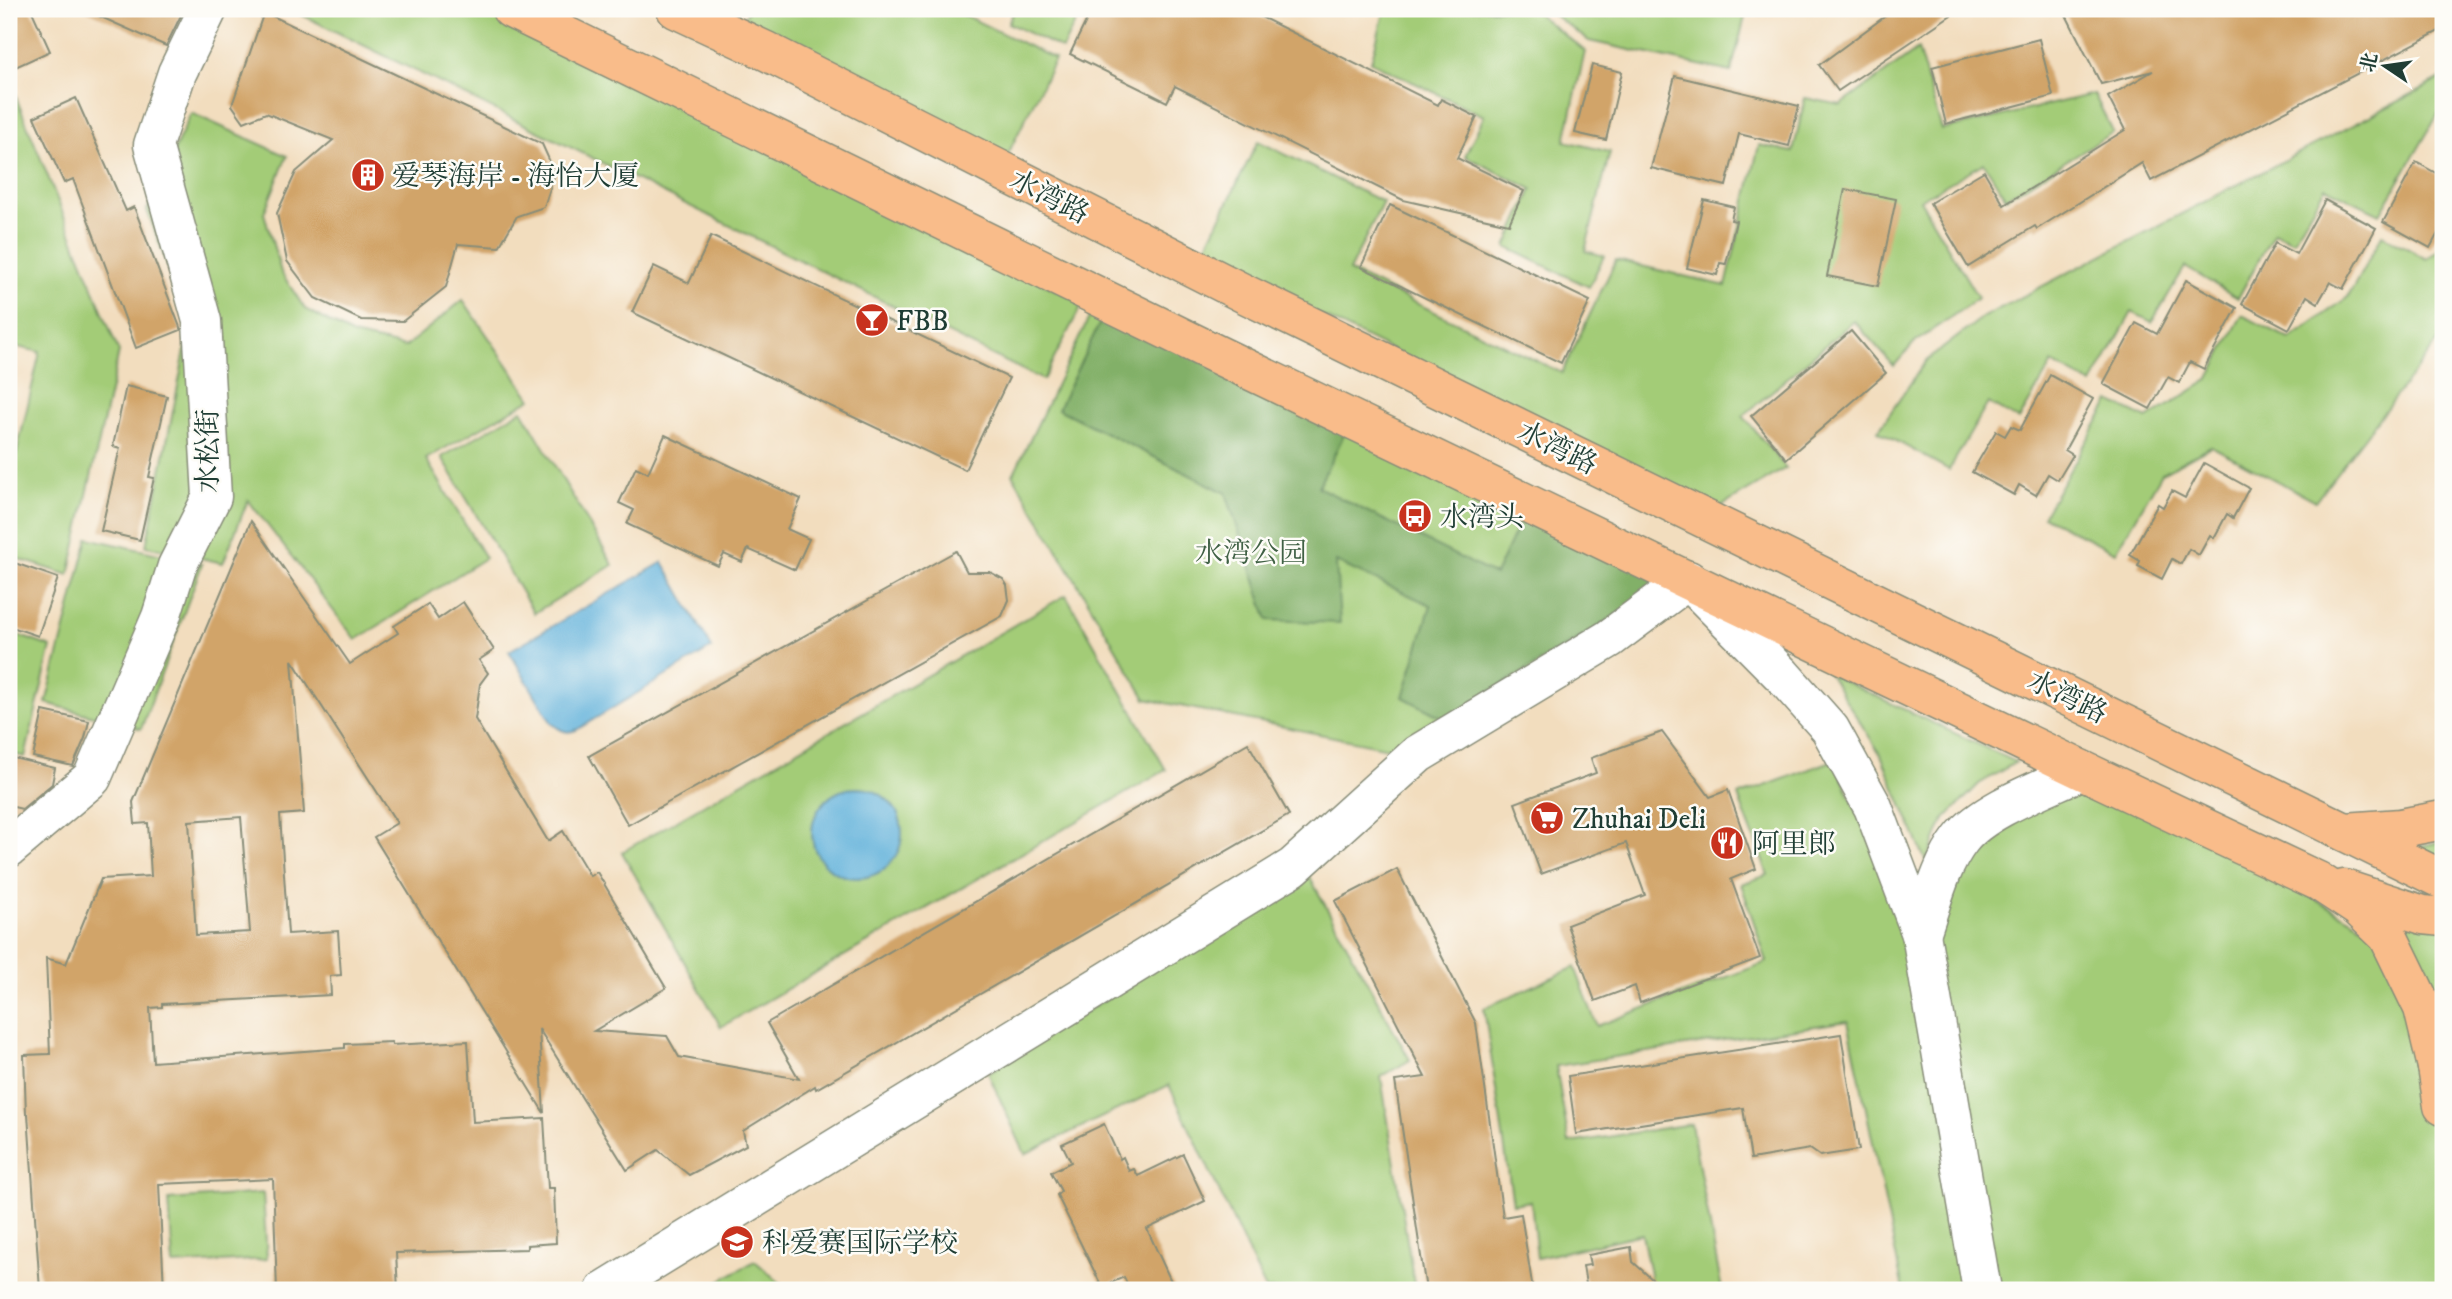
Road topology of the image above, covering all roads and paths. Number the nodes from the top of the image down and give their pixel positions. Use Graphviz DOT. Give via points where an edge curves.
graph roads {
  1 [pos="208,9"];
  2 [pos="511,9"];
  3 [pos="676,9"];
  4 [pos="1688,580"];
  5 [pos="2082,770"];
  6 [pos="2443,820"];
  7 [pos="2345,832"];
  8 [pos="9,848"];
  9 [pos="2443,880"];
  10 [pos="2318,881"];
  11 [pos="2443,917"];
  12 [pos="1921,934"];
  13 [pos="2440,1052"];
  14 [pos="2443,1106"];
  15 [pos="605,1290"];
  16 [pos="1982,1290"];
  1 -- 8 [label="street, 水松街" via="177,74 153,145 202,321 212,497 177,566 161,617 92,778"];
  2 -- 4 [label="main road"];
  3 -- 7 [label="main road, 水湾路" via="1247,296"];
  4 -- 5 [label="main road"];
  4 -- 12 [label="street" via="1830,729 1873,807"];
  4 -- 15 [label="street" via="1609,639 1418,754 1293,867"];
  5 -- 10 [label="main road"];
  5 -- 12 [label="street" via="1987,816 1961,839 1940,878"];
  6 -- 7 [label="main road"];
  7 -- 9 [label="main road, 水湾路"];
  10 -- 11 [label="main road" via="2423,915"];
  10 -- 13 [label="main road" via="2359,908 2388,936"];
  12 -- 16 [label="street"];
  13 -- 14 [label="main road"];
}
